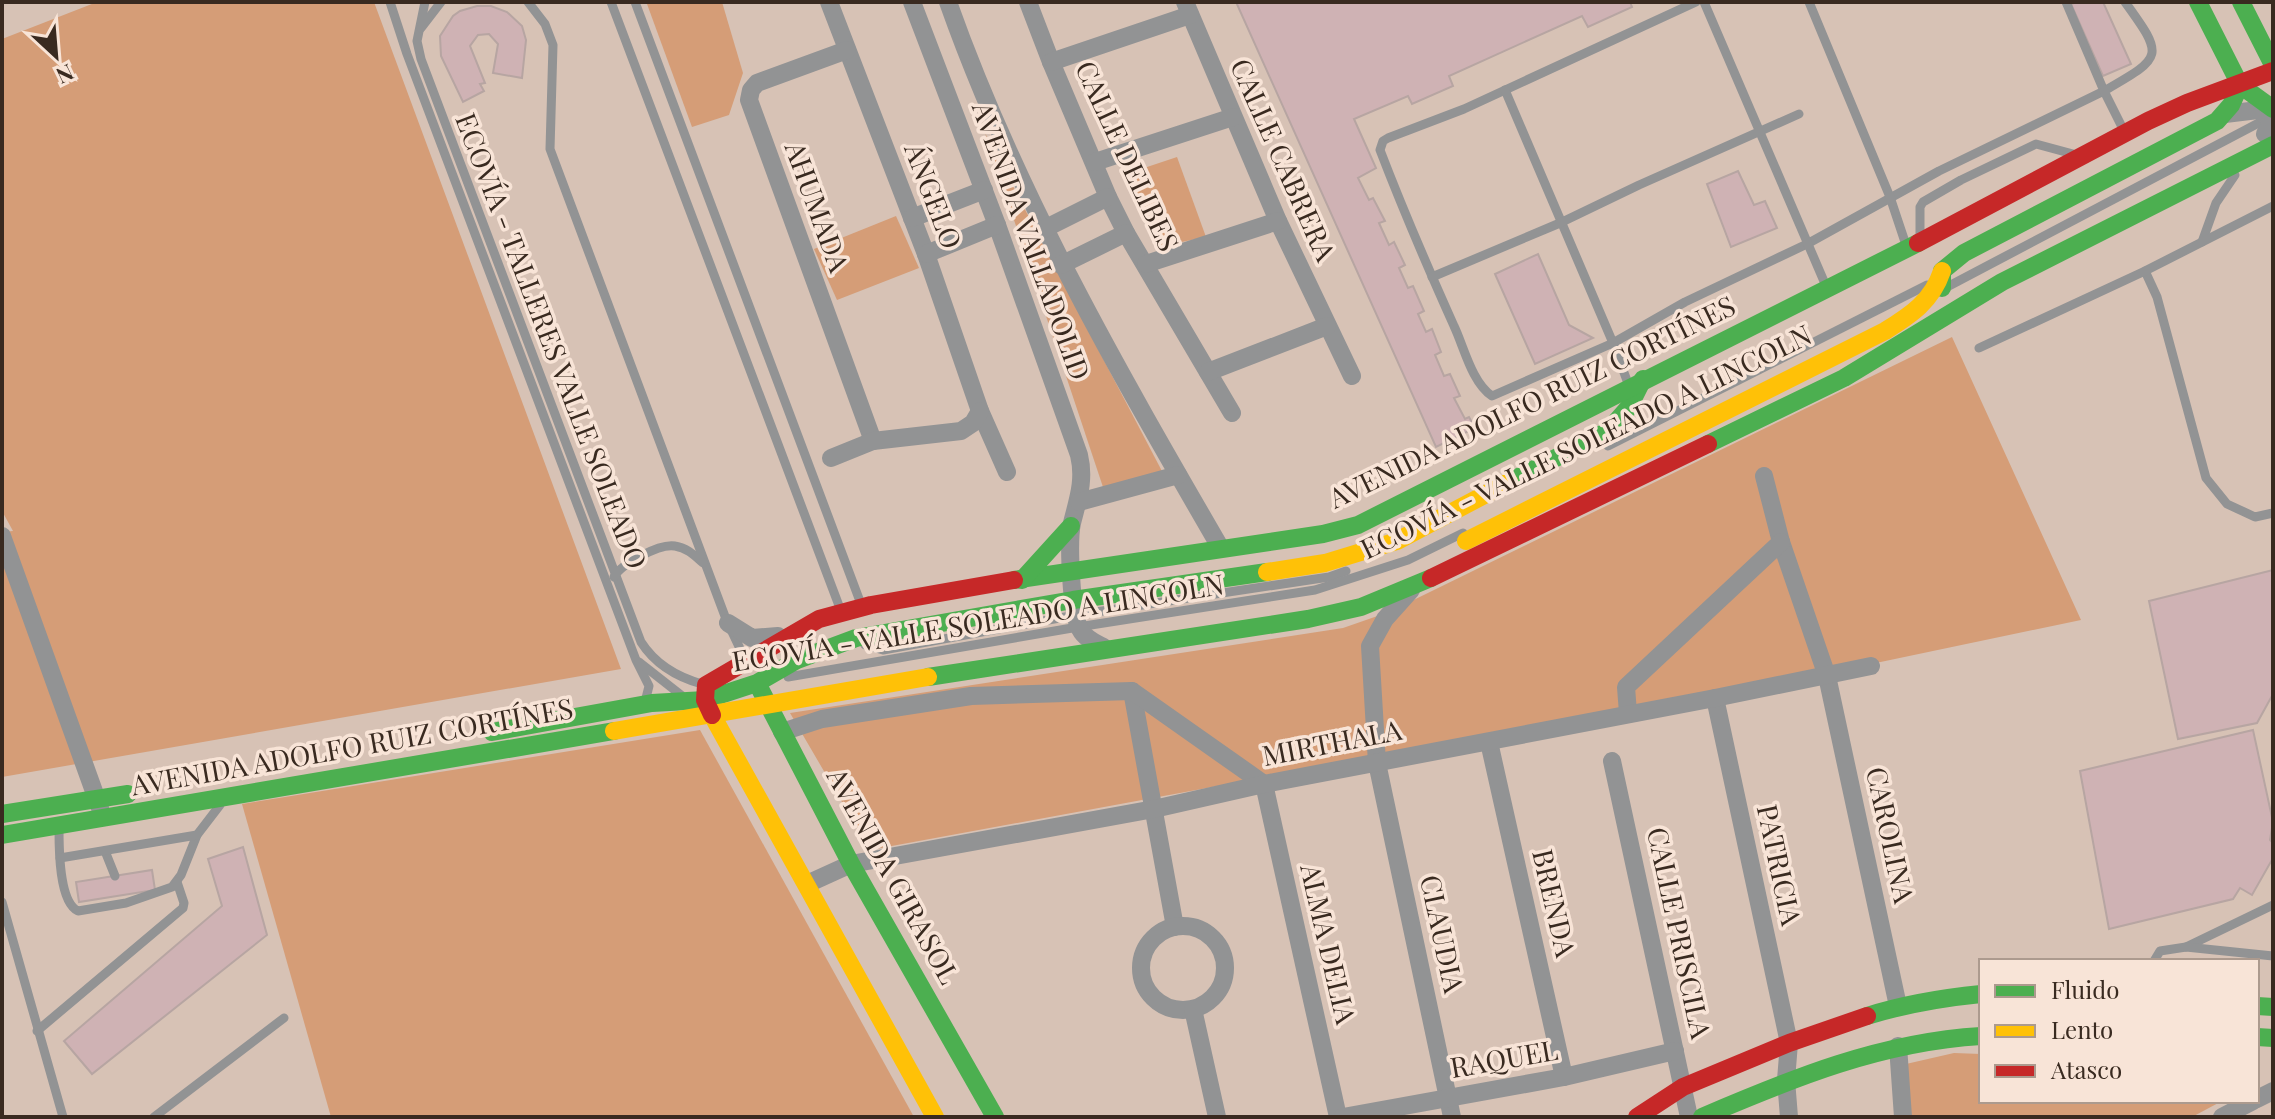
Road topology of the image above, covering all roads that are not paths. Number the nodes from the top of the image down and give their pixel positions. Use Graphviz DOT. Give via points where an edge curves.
graph roads {
  1 [pos="390,2"];
  2 [pos="425,2"];
  3 [pos="441,2"];
  4 [pos="528,2"];
  5 [pos="611,2"];
  6 [pos="635,2"];
  7 [pos="829,2"];
  8 [pos="912,2"];
  9 [pos="948,2"];
  10 [pos="1028,2"];
  11 [pos="1696,2"];
  12 [pos="1704,2"];
  13 [pos="1809,2"];
  14 [pos="2066,2"];
  15 [pos="2125,2"];
  16 [pos="2198,2"];
  17 [pos="2241,2"];
  18 [pos="1188,9"];
  19 [pos="418,33"];
  20 [pos="847,50"];
  21 [pos="407,54"];
  22 [pos="1051,62"];
  23 [pos="2273,68"];
  24 [pos="2240,85"];
  25 [pos="1505,90"];
  26 [pos="2104,91"];
  27 [pos="1799,114"];
  28 [pos="2225,114"];
  29 [pos="1233,117"];
  30 [pos="2269,119"];
  31 [pos="1759,132"];
  32 [pos="2125,133"];
  33 [pos="2086,153"];
  34 [pos="2144,160"];
  35 [pos="1095,162"];
  36 [pos="2244,162"];
  37 [pos="984,190"];
  38 [pos="1108,197"];
  39 [pos="1890,197"];
  40 [pos="2273,206"];
  41 [pos="912,218"];
  42 [pos="1278,221"];
  43 [pos="1560,223"];
  44 [pos="997,225"];
  45 [pos="1044,229"];
  46 [pos="1126,233"];
  47 [pos="2202,242"];
  48 [pos="1807,244"];
  49 [pos="1914,246"];
  50 [pos="926,254"];
  51 [pos="1146,264"];
  52 [pos="1061,265"];
  53 [pos="2145,271"];
  54 [pos="1432,277"];
  55 [pos="1939,287"];
  56 [pos="1827,289"];
  57 [pos="1980,297"];
  58 [pos="1960,298"];
  59 [pos="1327,326"];
  60 [pos="1613,343"];
  61 [pos="1979,348"];
  62 [pos="1208,372"];
  63 [pos="1352,376"];
  64 [pos="1636,383"];
  65 [pos="980,411"];
  66 [pos="1232,413"];
  67 [pos="873,441"];
  68 [pos="1596,452"];
  69 [pos="831,458"];
  70 [pos="1007,472"];
  71 [pos="1178,475"];
  72 [pos="1764,476"];
  73 [pos="1079,502"];
  74 [pos="2273,513"];
  75 [pos="1455,523"];
  76 [pos="1071,526"];
  77 [pos="2,536"];
  78 [pos="1781,542"];
  79 [pos="1220,547"];
  80 [pos="706,565"];
  81 [pos="1071,570"];
  82 [pos="616,573"];
  83 [pos="1022,580"];
  84 [pos="1413,587"];
  85 [pos="609,589"];
  86 [pos="1370,603"];
  87 [pos="863,607"];
  88 [pos="728,623"];
  89 [pos="848,626"];
  90 [pos="804,628"];
  91 [pos="1086,628"];
  92 [pos="1370,646"];
  93 [pos="636,660"];
  94 [pos="745,660"];
  95 [pos="1871,666"];
  96 [pos="1827,676"];
  97 [pos="1132,691"];
  98 [pos="762,692"];
  99 [pos="1715,698"];
  100 [pos="699,699"];
  101 [pos="646,704"];
  102 [pos="1628,713"];
  103 [pos="782,732"];
  104 [pos="476,735"];
  105 [pos="1489,742"];
  106 [pos="1612,761"];
  107 [pos="1377,763"];
  108 [pos="1264,784"];
  109 [pos="143,791"];
  110 [pos="227,795"];
  111 [pos="97,799"];
  112 [pos="1154,809"];
  113 [pos="2,814"];
  114 [pos="103,817"];
  115 [pos="59,826"];
  116 [pos="2,835"];
  117 [pos="197,835"];
  118 [pos="105,851"];
  119 [pos="60,858"];
  120 [pos="851,864"];
  121 [pos="115,876"];
  122 [pos="177,882"];
  123 [pos="807,884"];
  124 [pos="2,902"];
  125 [pos="2273,905"];
  126 [pos="1175,927"];
  127 [pos="2186,947"];
  128 [pos="2273,956"];
  129 [pos="2155,959"];
  130 [pos="1979,994"];
  131 [pos="1898,1006"];
  132 [pos="1193,1009"];
  133 [pos="284,1018"];
  134 [pos="37,1031"];
  135 [pos="1979,1036"];
  136 [pos="1789,1043"];
  137 [pos="1898,1046"];
  138 [pos="1675,1051"];
  139 [pos="1564,1077"];
  140 [pos="1786,1080"];
  141 [pos="1683,1087"];
  142 [pos="1448,1097"];
  143 [pos="2249,1103"];
  144 [pos="63,1117"];
  145 [pos="154,1117"];
  146 [pos="935,1117"];
  147 [pos="995,1117"];
  148 [pos="1217,1117"];
  149 [pos="1340,1117"];
  150 [pos="1452,1117"];
  151 [pos="1637,1117"];
  152 [pos="1689,1117"];
  153 [pos="1702,1117"];
  154 [pos="1789,1117"];
  155 [pos="1903,1117"];
  156 [pos="2222,1117"];
  1 -- 21 [label="lane"];
  2 -- 19 [label="lane, ECOVÍA - TALLERES VALLE SOLEADO"];
  3 -- 19 [label="lane"];
  4 -- 80 [label="lane" via="553,45 550,149"];
  5 -- 89 [label="lane"];
  6 -- 87 [label="lane"];
  7 -- 20 [label="street, ÁNGELO"];
  8 -- 37 [label="street, AVENIDA VALLADOLID"];
  9 -- 45 [label="street, AVENIDA VALLADOLID"];
  10 -- 22 [label="street, CALLE DELIBES"];
  11 -- 25 [label="lane"];
  12 -- 31 [label="lane"];
  13 -- 39 [label="lane"];
  14 -- 26 [label="lane"];
  15 -- 26 [label="lane" via="2150,37 2153,53 2139,70"];
  16 -- 24 [label="main road"];
  17 -- 23 [label="main road"];
  18 -- 22 [label="street"];
  18 -- 29 [label="street, CALLE CABRERA"];
  19 -- 21 [label="lane"];
  19 -- 82 [label="lane, ECOVÍA - TALLERES VALLE SOLEADO" via="421,59"];
  20 -- 41 [label="street, ÁNGELO"];
  20 -- 67 [label="street, AHUMADA" via="757,83 749,100"];
  21 -- 85 [label="lane"];
  22 -- 35 [label="street, CALLE DELIBES"];
  23 -- 24 [label="main road, AVENIDA ADOLFO RUIZ CORTÍNES"];
  24 -- 28 [label="main road"];
  24 -- 30 [label="main road"];
  24 -- 32 [label="main road, AVENIDA ADOLFO RUIZ CORTÍNES"];
  25 -- 43 [label="lane"];
  25 -- 54 [label="lane" via="1381,145"];
  26 -- 32 [label="lane"];
  26 -- 39 [label="lane"];
  27 -- 31 [label="lane"];
  28 -- 30 [label="street"];
  28 -- 34 [label="main road"];
  29 -- 35 [label="street"];
  29 -- 42 [label="street, CALLE CABRERA"];
  30 -- 36 [label="main road, AVENIDA ADOLFO RUIZ CORTÍNES"];
  30 -- 55 [label="lane"];
  30 -- 58 [label="main road" via="2205,168 1995,272"];
  31 -- 43 [label="lane"];
  31 -- 48 [label="lane"];
  32 -- 33 [label="main road, AVENIDA ADOLFO RUIZ CORTÍNES"];
  33 -- 34 [label="main road"];
  33 -- 49 [label="main road, AVENIDA ADOLFO RUIZ CORTÍNES"];
  33 -- 49 [label="lane" via="2036,144 1961,180 1923,202"];
  34 -- 55 [label="main road" via="1964,253 1942,271"];
  35 -- 38 [label="street, CALLE DELIBES"];
  36 -- 47 [label="lane" via="2216,203"];
  36 -- 57 [label="main road, AVENIDA ADOLFO RUIZ CORTÍNES" via="2047,258"];
  37 -- 41 [label="street"];
  37 -- 44 [label="street, AVENIDA VALLADOLID"];
  38 -- 45 [label="street"];
  38 -- 46 [label="street, CALLE DELIBES"];
  39 -- 48 [label="lane"];
  39 -- 49 [label="lane"];
  40 -- 47 [label="lane"];
  41 -- 50 [label="street, ÁNGELO"];
  42 -- 51 [label="street"];
  42 -- 59 [label="street, CALLE CABRERA"];
  43 -- 54 [label="lane"];
  43 -- 60 [label="lane"];
  44 -- 50 [label="street"];
  44 -- 73 [label="street, AVENIDA VALLADOLID" via="1079,455"];
  45 -- 52 [label="street, AVENIDA VALLADOLID"];
  46 -- 51 [label="street, CALLE DELIBES"];
  46 -- 52 [label="street"];
  47 -- 53 [label="lane"];
  48 -- 56 [label="lane"];
  48 -- 60 [label="lane"];
  49 -- 56 [label="main road, AVENIDA ADOLFO RUIZ CORTÍNES"];
  50 -- 65 [label="street, ÁNGELO"];
  51 -- 62 [label="street, CALLE DELIBES"];
  52 -- 71 [label="street, AVENIDA VALLADOLID"];
  53 -- 61 [label="lane"];
  53 -- 74 [label="lane" via="2157,297 2206,478 2227,504 2255,517"];
  54 -- 60 [label="lane" via="1477,378 1492,396"];
  55 -- 58 [label="main road"];
  55 -- 68 [label="lane"];
  55 -- 91 [label="main road" via="1918,311 1885,331 1363,589 1314,601"];
  56 -- 64 [label="main road, AVENIDA ADOLFO RUIZ CORTÍNES"];
  57 -- 58 [label="main road"];
  57 -- 84 [label="main road, AVENIDA ADOLFO RUIZ CORTÍNES" via="1844,378"];
  58 -- 91 [label="main road" via="1836,369 1412,579 1347,602 1290,614"];
  59 -- 62 [label="street"];
  59 -- 63 [label="street, CALLE CABRERA"];
  60 -- 64 [label="lane"];
  62 -- 66 [label="street, CALLE DELIBES"];
  64 -- 79 [label="main road, AVENIDA ADOLFO RUIZ CORTÍNES" via="1358,525"];
  64 -- 91 [label="main road" via="1638,394 1608,431 1397,541"];
  65 -- 67 [label="street" via="961,431"];
  65 -- 70 [label="street, ÁNGELO"];
  67 -- 69 [label="street"];
  71 -- 73 [label="street"];
  71 -- 79 [label="street, AVENIDA VALLADOLID"];
  72 -- 78 [label="street, CAROLINA"];
  73 -- 76 [label="street, AVENIDA VALLADOLID"];
  75 -- 91 [label="lane, ECOVÍA - VALLE SOLEADO A LINCOLN" via="1329,577"];
  76 -- 81 [label="street, AVENIDA VALLADOLID"];
  76 -- 83 [label="main road"];
  77 -- 111 [label="street"];
  78 -- 96 [label="street, CAROLINA"];
  78 -- 102 [label="street" via="1626,687"];
  79 -- 81 [label="main road, AVENIDA ADOLFO RUIZ CORTÍNES"];
  80 -- 82 [label="lane" via="687,549 671,545 624,564"];
  80 -- 88 [label="lane"];
  81 -- 83 [label="main road, AVENIDA ADOLFO RUIZ CORTÍNES"];
  81 -- 91 [label="street, AVENIDA VALLADOLID"];
  82 -- 85 [label="lane"];
  82 -- 100 [label="lane, ECOVÍA - TALLERES VALLE SOLEADO" via="647,651"];
  83 -- 87 [label="main road, AVENIDA ADOLFO RUIZ CORTÍNES"];
  84 -- 86 [label="main road, AVENIDA ADOLFO RUIZ CORTÍNES"];
  84 -- 92 [label="street"];
  85 -- 93 [label="lane"];
  86 -- 91 [label="main road, AVENIDA ADOLFO RUIZ CORTÍNES" via="1294,621"];
  86 -- 92 [label="street, CLAUDIA" via="1364,631"];
  87 -- 89 [label="main road, AVENIDA ADOLFO RUIZ CORTÍNES"];
  88 -- 90 [label="street" via="752,638"];
  88 -- 94 [label="lane"];
  89 -- 90 [label="main road, AVENIDA ADOLFO RUIZ CORTÍNES" via="819,619"];
  89 -- 91 [label="main road"];
  89 -- 98 [label="main road" via="797,660"];
  90 -- 94 [label="main road, AVENIDA ADOLFO RUIZ CORTÍNES"];
  91 -- 98 [label="main road, AVENIDA ADOLFO RUIZ CORTÍNES"];
  91 -- 98 [label="lane, ECOVÍA - VALLE SOLEADO A LINCOLN"];
  92 -- 107 [label="street, CLAUDIA"];
  93 -- 100 [label="lane"];
  93 -- 101 [label="lane" via="649,686"];
  94 -- 98 [label="main road, AVENIDA GIRASOL"];
  94 -- 100 [label="main road, AVENIDA ADOLFO RUIZ CORTÍNES"];
  95 -- 96 [label="street, MIRTHALA"];
  96 -- 99 [label="street, MIRTHALA"];
  96 -- 131 [label="street, CAROLINA"];
  97 -- 103 [label="street" via="971,696 822,719"];
  97 -- 108 [label="street"];
  97 -- 112 [label="street"];
  98 -- 100 [label="main road, AVENIDA ADOLFO RUIZ CORTÍNES"];
  98 -- 100 [label="main road"];
  98 -- 100 [label="lane, ECOVÍA - VALLE SOLEADO A LINCOLN" via="726,687"];
  98 -- 103 [label="main road, AVENIDA GIRASOL"];
  99 -- 102 [label="street, MIRTHALA"];
  99 -- 136 [label="street, PATRICIA"];
  100 -- 101 [label="main road"];
  100 -- 110 [label="main road, AVENIDA ADOLFO RUIZ CORTÍNES" via="679,720"];
  100 -- 123 [label="main road"];
  101 -- 104 [label="main road"];
  102 -- 105 [label="street, MIRTHALA"];
  103 -- 120 [label="main road, AVENIDA GIRASOL"];
  105 -- 107 [label="street, MIRTHALA"];
  105 -- 139 [label="street, BRENDA"];
  106 -- 138 [label="street, CALLE PRISCILA"];
  107 -- 108 [label="street, MIRTHALA"];
  107 -- 142 [label="street, CLAUDIA"];
  108 -- 112 [label="street, MIRTHALA"];
  108 -- 149 [label="street, ALMA DELIA"];
  109 -- 111 [label="main road"];
  110 -- 114 [label="main road, AVENIDA ADOLFO RUIZ CORTÍNES"];
  110 -- 117 [label="lane"];
  111 -- 113 [label="main road"];
  111 -- 114 [label="street"];
  112 -- 120 [label="street, MIRTHALA"];
  112 -- 126 [label="street"];
  114 -- 115 [label="main road, AVENIDA ADOLFO RUIZ CORTÍNES"];
  115 -- 116 [label="main road, AVENIDA ADOLFO RUIZ CORTÍNES"];
  115 -- 119 [label="lane"];
  117 -- 118 [label="lane"];
  117 -- 122 [label="lane"];
  118 -- 119 [label="lane"];
  118 -- 121 [label="lane"];
  119 -- 122 [label="lane" via="74,910 165,891"];
  120 -- 123 [label="street, MIRTHALA"];
  120 -- 147 [label="main road, AVENIDA GIRASOL"];
  122 -- 134 [label="lane" via="183,908"];
  123 -- 146 [label="main road"];
  124 -- 134 [label="lane"];
  125 -- 127 [label="lane"];
  126 -- 132 [label="street" via="1209,935 1222,954 1220,988"];
  126 -- 132 [label="street" via="1150,942 1143,955 1144,984 1164,1006"];
  127 -- 128 [label="lane"];
  127 -- 129 [label="lane" via="2160,951"];
  130 -- 131 [label="main road"];
  131 -- 136 [label="main road"];
  132 -- 148 [label="street"];
  133 -- 145 [label="lane"];
  134 -- 144 [label="lane"];
  135 -- 137 [label="main road"];
  136 -- 140 [label="street, PATRICIA"];
  136 -- 141 [label="main road"];
  137 -- 140 [label="main road"];
  137 -- 155 [label="street"];
  138 -- 139 [label="street, RAQUEL"];
  138 -- 141 [label="street, CALLE PRISCILA"];
  139 -- 142 [label="street, RAQUEL"];
  140 -- 153 [label="main road"];
  140 -- 154 [label="street, PATRICIA"];
  141 -- 151 [label="main road"];
  141 -- 152 [label="street, CALLE PRISCILA"];
  142 -- 149 [label="street, RAQUEL"];
  142 -- 150 [label="street, CLAUDIA"];
  143 -- 156 [label="street"];
}
